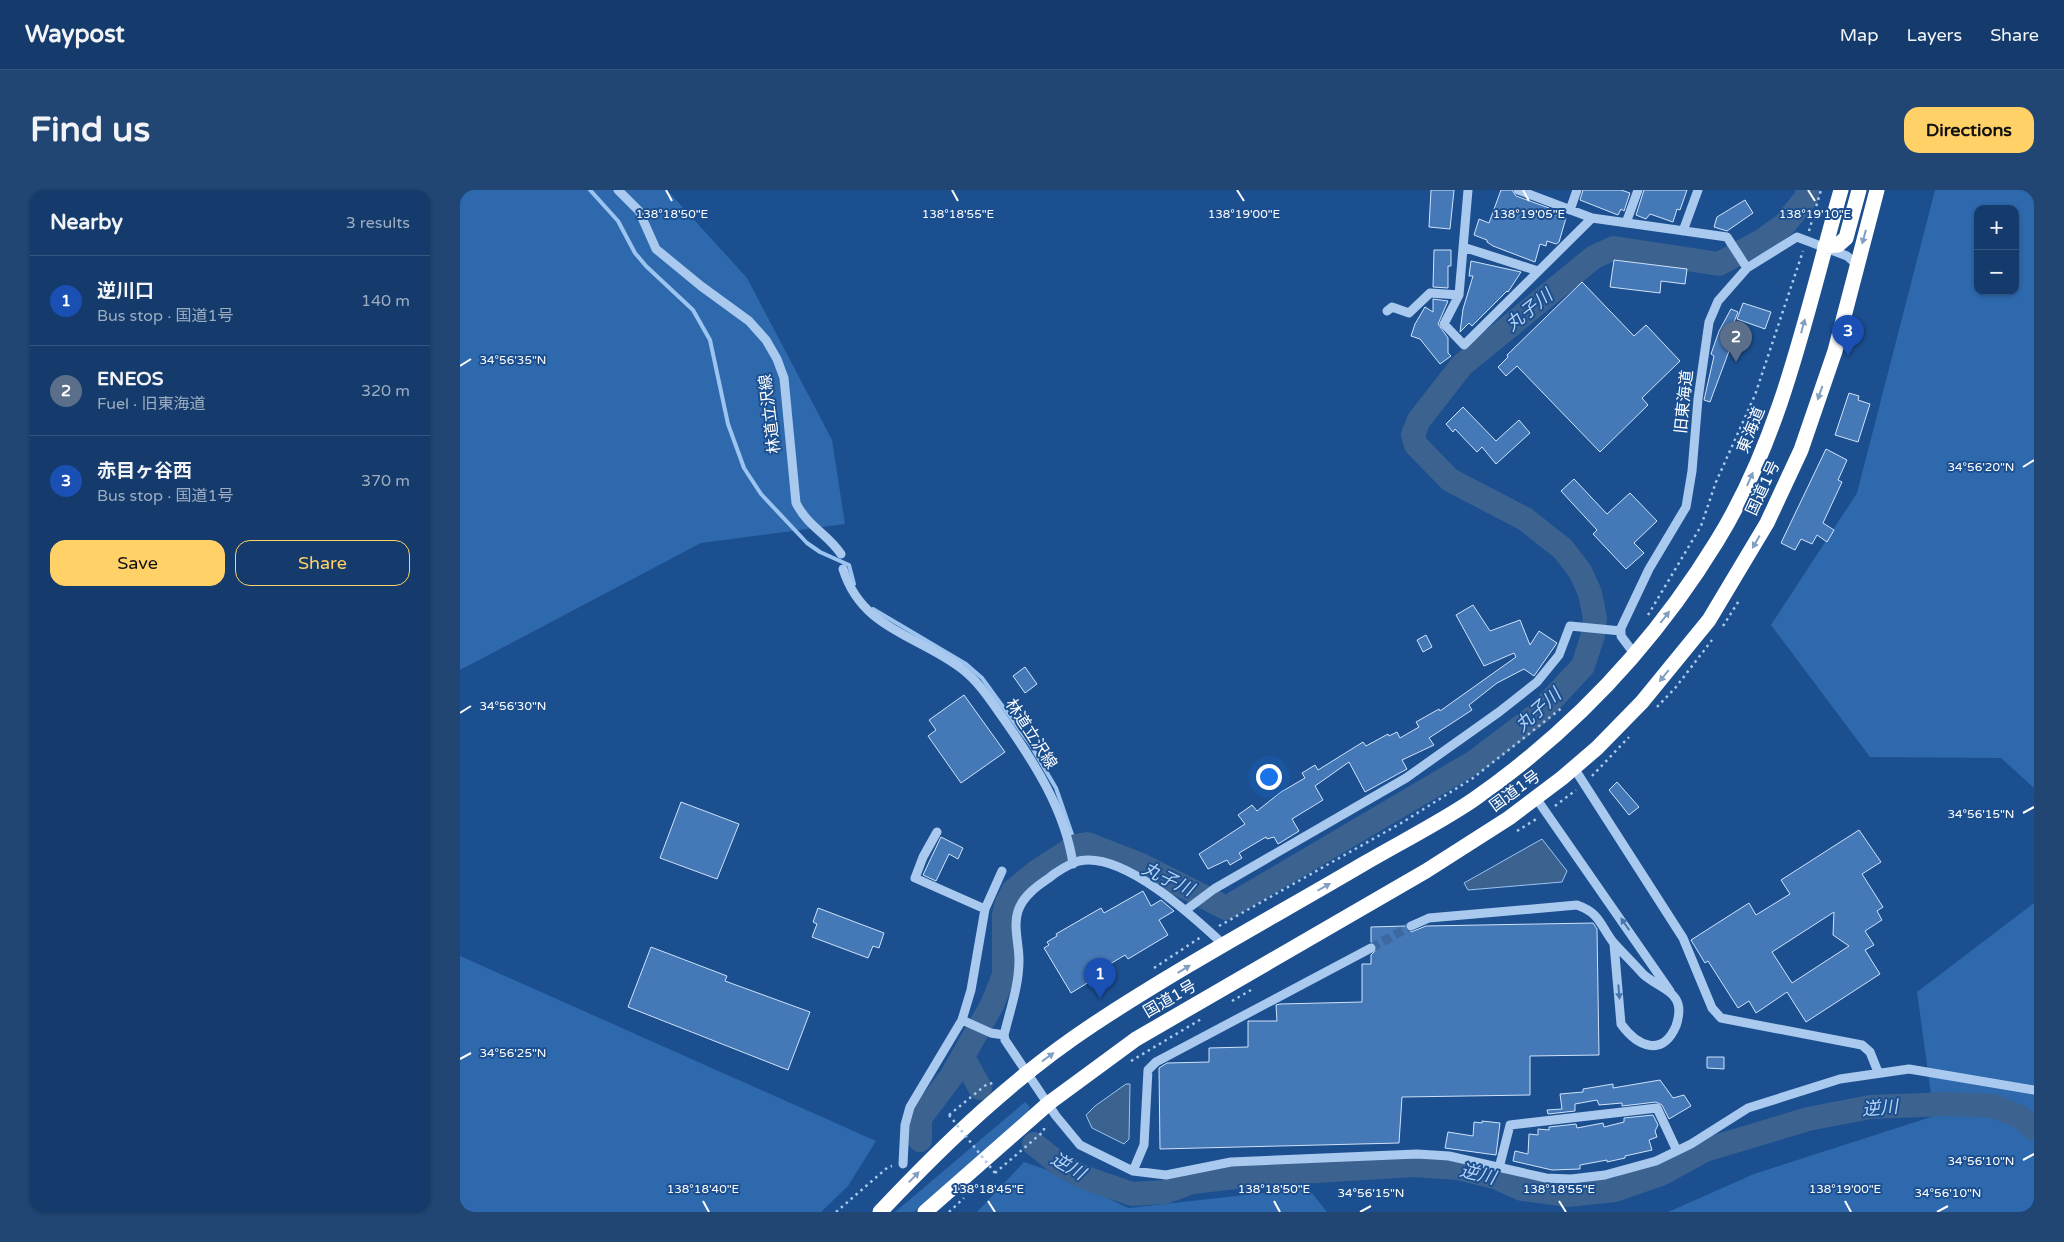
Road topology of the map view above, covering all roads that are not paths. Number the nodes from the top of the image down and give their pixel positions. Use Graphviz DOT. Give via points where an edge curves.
graph roads {
  1 [pos="618,190"];
  2 [pos="1468,190"];
  3 [pos="1518,190"];
  4 [pos="1577,190"];
  5 [pos="1638,190"];
  6 [pos="1698,190"];
  7 [pos="1841,190"];
  8 [pos="1859,190"];
  9 [pos="1876,190"];
  10 [pos="1570,210"];
  11 [pos="1592,218"];
  12 [pos="1626,223"];
  13 [pos="1683,231"];
  14 [pos="1825,246"];
  15 [pos="1463,247"];
  16 [pos="1856,264"];
  17 [pos="1747,268"];
  18 [pos="1538,271"];
  19 [pos="1459,296"];
  20 [pos="1387,311"];
  21 [pos="841,554"];
  22 [pos="843,569"];
  23 [pos="1621,631"];
  24 [pos="1636,656"];
  25 [pos="1574,768"];
  26 [pos="1536,798"];
  27 [pos="938,832"];
  28 [pos="1072,861"];
  29 [pos="1002,871"];
  30 [pos="1188,909"];
  31 [pos="985,910"];
  32 [pos="1411,926"];
  33 [pos="1614,944"];
  34 [pos="1224,945"];
  35 [pos="1371,948"];
  36 [pos="1672,993"];
  37 [pos="965,1022"];
  38 [pos="1004,1035"];
  39 [pos="1028,1072"];
  40 [pos="1878,1072"];
  41 [pos="2034,1090"];
  42 [pos="1049,1103"];
  43 [pos="1677,1151"];
  44 [pos="903,1164"];
  45 [pos="1499,1168"];
  46 [pos="1133,1171"];
  47 [pos="880,1212"];
  48 [pos="925,1212"];
  1 -- 21 [label="street, 林道立沢線" via="631,201 662,254 749,320 766,340 784,378 796,503 805,519"];
  2 -- 15 [label="street"];
  3 -- 10 [label="street"];
  4 -- 10 [label="street"];
  5 -- 12 [label="street"];
  6 -- 13 [label="street"];
  7 -- 14 [label="highway, 東海道"];
  8 -- 14 [label="highway" via="1846,238 1838,245"];
  9 -- 16 [label="highway, 国道1号, one-way"];
  10 -- 11 [label="street"];
  11 -- 12 [label="street"];
  11 -- 18 [label="street"];
  12 -- 13 [label="street"];
  13 -- 17 [label="street" via="1727,237"];
  14 -- 16 [label="street"];
  14 -- 17 [label="street, 旧東海道" via="1797,237"];
  24 -- 14 [label="highway, 東海道, one-way" via="1684,592 1744,493 1770,433 1789,377"];
  15 -- 18 [label="street"];
  15 -- 19 [label="street"];
  16 -- 25 [label="highway, 国道1号, one-way" via="1835,351 1807,432 1767,523 1709,620 1642,702"];
  17 -- 23 [label="street, 旧東海道" via="1718,301 1709,322 1686,507 1649,569"];
  18 -- 19 [label="street" via="1464,345 1444,324"];
  19 -- 20 [label="street" via="1430,293 1409,313 1392,308"];
  22 -- 28 [label="street, 林道立沢線" via="850,589 865,608 886,626 961,668 982,689 1028,753 1050,794 1066,833"];
  23 -- 24 [label="street" via="1621,636"];
  23 -- 30 [label="street" via="1570,626 1559,655 1537,682 1499,712 1406,778 1211,891"];
  34 -- 24 [label="highway, 国道1号, one-way" via="1470,802 1578,716"];
  25 -- 26 [label="highway, 国道1号"];
  25 -- 40 [label="street" via="1683,938 1712,1008 1721,1018 1862,1044 1870,1052"];
  36 -- 26 [label="street, one-way"];
  26 -- 42 [label="highway, 国道1号" via="1426,871 1136,1039"];
  27 -- 31 [label="street" via="915,878"];
  28 -- 30 [label="street" via="1094,861 1126,870"];
  28 -- 38 [label="street" via="1031,891 1018,910 1017,985"];
  29 -- 31 [label="street"];
  30 -- 34 [label="street"];
  31 -- 37 [label="street"];
  32 -- 33 [label="street" via="1429,918 1577,906 1596,915"];
  33 -- 36 [label="street" via="1650,981"];
  33 -- 36 [label="street, one-way" via="1621,1024 1628,1033 1644,1044 1659,1046 1669,1040 1678,1020 1678,1004"];
  39 -- 34 [label="highway, 国道1号, one-way" via="1094,1024"];
  35 -- 46 [label="street" via="1156,1062 1148,1070 1144,1145"];
  37 -- 38 [label="street"];
  37 -- 44 [label="street" via="910,1107 905,1125"];
  38 -- 39 [label="street"];
  39 -- 42 [label="street"];
  47 -- 39 [label="highway, 国道1号, one-way" via="919,1171"];
  40 -- 41 [label="street" via="1909,1069"];
  40 -- 43 [label="street" via="1840,1079 1748,1108"];
  42 -- 46 [label="street" via="1080,1145"];
  42 -- 48 [label="highway, 国道1号"];
  43 -- 45 [label="street" via="1656,1161 1605,1175 1571,1180"];
  43 -- 45 [label="street" via="1657,1108 1510,1125"];
  45 -- 46 [label="street" via="1449,1156 1417,1154 1231,1162 1166,1175"];
}
